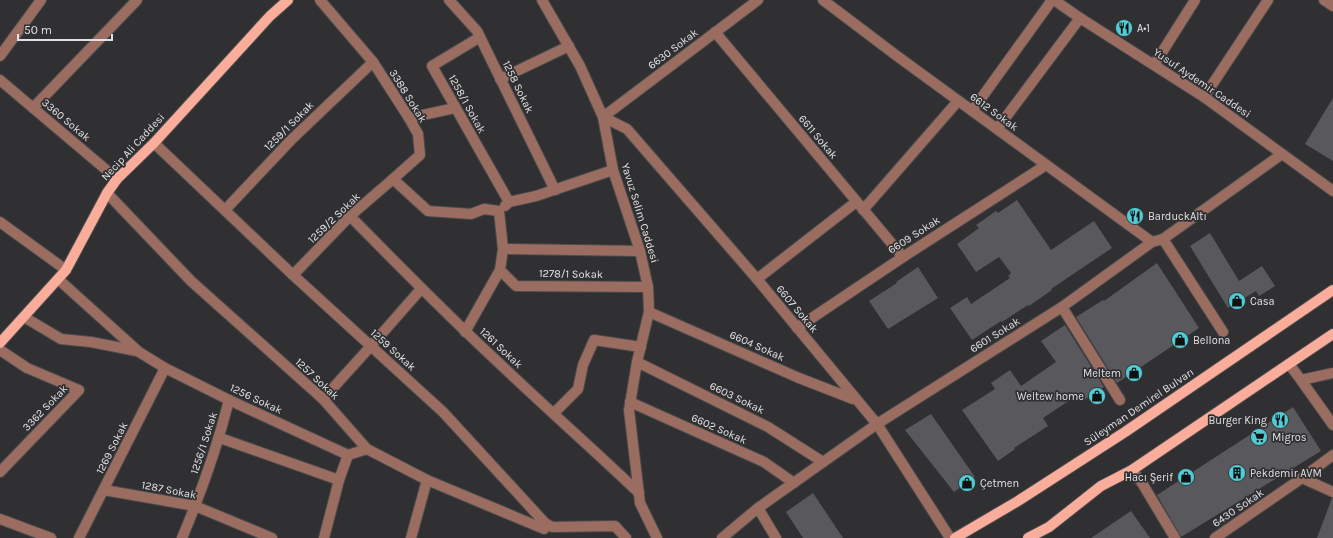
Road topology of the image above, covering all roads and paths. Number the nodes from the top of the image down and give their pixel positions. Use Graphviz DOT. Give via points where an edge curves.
graph roads {
  1 [pos="40,0"];
  2 [pos="137,0"];
  3 [pos="288,0"];
  4 [pos="320,0"];
  5 [pos="449,0"];
  6 [pos="542,0"];
  7 [pos="758,0"];
  8 [pos="823,0"];
  9 [pos="1053,0"];
  10 [pos="1195,0"];
  11 [pos="1268,0"];
  12 [pos="1324,0"];
  13 [pos="1333,6"];
  14 [pos="1080,18"];
  15 [pos="715,32"];
  16 [pos="480,37"];
  17 [pos="569,46"];
  18 [pos="0,56"];
  19 [pos="372,62"];
  20 [pos="1154,65"];
  21 [pos="500,79"];
  22 [pos="0,80"];
  23 [pos="1204,97"];
  24 [pos="958,101"];
  25 [pos="33,108"];
  26 [pos="455,108"];
  27 [pos="972,111"];
  28 [pos="603,117"];
  29 [pos="409,118"];
  30 [pos="997,129"];
  31 [pos="154,143"];
  32 [pos="1282,154"];
  33 [pos="1046,164"];
  34 [pos="613,170"];
  35 [pos="117,179"];
  36 [pos="393,179"];
  37 [pos="555,190"];
  38 [pos="1333,192"];
  39 [pos="107,193"];
  40 [pos="509,202"];
  41 [pos="856,202"];
  42 [pos="225,210"];
  43 [pos="863,210"];
  44 [pos="499,211"];
  45 [pos="350,216"];
  46 [pos="0,222"];
  47 [pos="1163,238"];
  48 [pos="1152,242"];
  49 [pos="503,249"];
  50 [pos="640,251"];
  51 [pos="903,257"];
  52 [pos="66,270"];
  53 [pos="500,270"];
  54 [pos="293,275"];
  55 [pos="757,279"];
  56 [pos="58,280"];
  57 [pos="648,287"];
  58 [pos="421,289"];
  59 [pos="1333,290"];
  60 [pos="1062,307"];
  61 [pos="650,312"];
  62 [pos="24,317"];
  63 [pos="797,328"];
  64 [pos="465,332"];
  65 [pos="1223,332"];
  66 [pos="1333,334"];
  67 [pos="0,343"];
  68 [pos="371,346"];
  69 [pos="641,347"];
  70 [pos="0,350"];
  71 [pos="139,352"];
  72 [pos="637,362"];
  73 [pos="1289,364"];
  74 [pos="165,368"];
  75 [pos="1333,373"];
  76 [pos="1301,380"];
  77 [pos="323,399"];
  78 [pos="229,400"];
  79 [pos="855,400"];
  80 [pos="1120,400"];
  81 [pos="630,402"];
  82 [pos="554,413"];
  83 [pos="877,424"];
  84 [pos="1333,425"];
  85 [pos="220,438"];
  86 [pos="367,449"];
  87 [pos="348,455"];
  88 [pos="1333,455"];
  89 [pos="824,462"];
  90 [pos="1132,470"];
  91 [pos="0,472"];
  92 [pos="1302,478"];
  93 [pos="339,480"];
  94 [pos="427,480"];
  95 [pos="794,483"];
  96 [pos="104,490"];
  97 [pos="1333,492"];
  98 [pos="639,493"];
  99 [pos="195,506"];
  100 [pos="758,508"];
  101 [pos="0,519"];
  102 [pos="544,530"];
  103 [pos="51,538"];
  104 [pos="79,538"];
  105 [pos="182,538"];
  106 [pos="272,538"];
  107 [pos="324,538"];
  108 [pos="411,538"];
  109 [pos="626,538"];
  110 [pos="657,538"];
  111 [pos="722,538"];
  112 [pos="776,538"];
  113 [pos="950,538"];
  114 [pos="955,538"];
  115 [pos="1028,538"];
  116 [pos="1176,538"];
  117 [pos="1215,538"];
  1 -- 18 [label="street"];
  2 -- 25 [label="street"];
  3 -- 31 [label="main road, Necip Ali Caddesi" via="270,16"];
  4 -- 19 [label="street, 3388 Sokak"];
  5 -- 16 [label="street, 1258 Sokak"];
  6 -- 17 [label="street, Yavuz Selim Caddesi"];
  7 -- 15 [label="street, 6630 Sokak"];
  8 -- 24 [label="street, 6612 Sokak"];
  9 -- 14 [label="street, Yusuf Aydemir Caddesi"];
  9 -- 27 [label="street"];
  10 -- 20 [label="street"];
  11 -- 23 [label="street"];
  12 -- 13 [label="street"];
  14 -- 20 [label="street, Yusuf Aydemir Caddesi"];
  14 -- 30 [label="street"];
  15 -- 28 [label="street, 6630 Sokak"];
  15 -- 41 [label="street, 6611 Sokak"];
  16 -- 21 [label="street, 1258 Sokak"];
  16 -- 26 [label="street, 1258/1 Sokak" via="432,66"];
  17 -- 21 [label="street"];
  17 -- 28 [label="street, Yavuz Selim Caddesi"];
  19 -- 29 [label="street, 3388 Sokak"];
  19 -- 42 [label="street, 1259/1 Sokak" via="291,140"];
  20 -- 23 [label="street, Yusuf Aydemir Caddesi"];
  21 -- 37 [label="street, 1258 Sokak"];
  22 -- 25 [label="street, 3360 Sokak"];
  23 -- 32 [label="street, Yusuf Aydemir Caddesi"];
  24 -- 27 [label="street, 6612 Sokak"];
  24 -- 43 [label="street"];
  25 -- 35 [label="street, 3360 Sokak"];
  26 -- 29 [label="street"];
  26 -- 40 [label="street, 1258/1 Sokak"];
  27 -- 30 [label="street, 6612 Sokak"];
  28 -- 34 [label="street, Yavuz Selim Caddesi"];
  28 -- 55 [label="street, 6607 Sokak" via="627,129"];
  29 -- 36 [label="street, 3388 Sokak" via="418,134 420,154"];
  30 -- 33 [label="street, 6612 Sokak"];
  31 -- 35 [label="main road, Necip Ali Caddesi"];
  31 -- 42 [label="street, 1259 Sokak"];
  32 -- 38 [label="street, Yusuf Aydemir Caddesi"];
  32 -- 47 [label="street, 6601 Sokak"];
  33 -- 48 [label="street, 6612 Sokak"];
  33 -- 51 [label="street, 6609 Sokak"];
  34 -- 37 [label="street"];
  34 -- 50 [label="street, Yavuz Selim Caddesi"];
  35 -- 39 [label="main road, Necip Ali Caddesi"];
  36 -- 44 [label="street" via="428,211 471,214 484,209"];
  36 -- 45 [label="street, 1259/2 Sokak"];
  37 -- 40 [label="street"];
  39 -- 52 [label="main road, Necip Ali Caddesi"];
  39 -- 77 [label="street, 1257 Sokak" via="191,281"];
  40 -- 44 [label="street"];
  41 -- 43 [label="street, 6611 Sokak"];
  41 -- 55 [label="street"];
  42 -- 54 [label="street, 1259 Sokak"];
  43 -- 51 [label="street, 6611 Sokak"];
  44 -- 49 [label="street"];
  45 -- 54 [label="street, 1259/2 Sokak"];
  45 -- 58 [label="street, 1261 Sokak"];
  46 -- 52 [label="street"];
  47 -- 48 [label="street, 6601 Sokak"];
  47 -- 65 [label="street"];
  48 -- 60 [label="street, 6601 Sokak"];
  49 -- 50 [label="street"];
  49 -- 53 [label="street"];
  50 -- 57 [label="street, Yavuz Selim Caddesi"];
  51 -- 63 [label="street, 6609 Sokak"];
  52 -- 56 [label="main road, Necip Ali Caddesi"];
  53 -- 57 [label="street, 1278/1 Sokak" via="516,286"];
  53 -- 64 [label="street"];
  54 -- 68 [label="street, 1259 Sokak"];
  55 -- 63 [label="street, 6607 Sokak"];
  56 -- 62 [label="main road, Necip Ali Caddesi"];
  56 -- 71 [label="street, 1256 Sokak"];
  57 -- 61 [label="street, Yavuz Selim Caddesi"];
  58 -- 64 [label="street, 1261 Sokak"];
  58 -- 68 [label="street"];
  59 -- 114 [label="main road, Süleyman Demirel Bulvarı" via="1125,432"];
  60 -- 80 [label="street"];
  60 -- 83 [label="street, 6601 Sokak"];
  61 -- 69 [label="street, Yavuz Selim Caddesi"];
  61 -- 79 [label="street, 6604 Sokak"];
  62 -- 67 [label="main road, Necip Ali Caddesi"];
  62 -- 71 [label="street, 1256 Sokak" via="61,339"];
  63 -- 79 [label="street, 6607 Sokak"];
  64 -- 82 [label="street, 1261 Sokak"];
  66 -- 73 [label="main road"];
  68 -- 77 [label="street"];
  68 -- 102 [label="street, 1259 Sokak" via="443,412"];
  69 -- 72 [label="street, Yavuz Selim Caddesi"];
  69 -- 82 [label="street" via="594,340 583,365 578,389"];
  70 -- 91 [label="street, 3362 Sokak" via="28,368 79,390"];
  71 -- 74 [label="street, 1256 Sokak"];
  72 -- 81 [label="street, Yavuz Selim Caddesi"];
  72 -- 89 [label="street, 6603 Sokak" via="768,427"];
  73 -- 76 [label="street"];
  73 -- 90 [label="main road"];
  74 -- 78 [label="street, 1256 Sokak"];
  74 -- 96 [label="street, 1269 Sokak"];
  75 -- 76 [label="street"];
  76 -- 84 [label="street"];
  77 -- 86 [label="street, 1257 Sokak"];
  78 -- 85 [label="street, 1256/1 Sokak"];
  78 -- 87 [label="street, 1256 Sokak"];
  79 -- 83 [label="street, 6607 Sokak"];
  81 -- 95 [label="street, 6602 Sokak" via="764,462"];
  81 -- 98 [label="street, Yavuz Selim Caddesi"];
  82 -- 98 [label="street, 1261 Sokak"];
  83 -- 89 [label="street, 6601 Sokak"];
  83 -- 113 [label="street, 6607 Sokak"];
  85 -- 93 [label="street"];
  85 -- 99 [label="street, 1256/1 Sokak"];
  86 -- 87 [label="street"];
  86 -- 94 [label="street, 1257 Sokak"];
  87 -- 93 [label="street"];
  88 -- 92 [label="street, 6430 Sokak"];
  89 -- 95 [label="street, 6601 Sokak"];
  90 -- 115 [label="main road" via="1101,486 1049,527"];
  90 -- 116 [label="street"];
  92 -- 97 [label="street"];
  92 -- 117 [label="street, 6430 Sokak"];
  93 -- 107 [label="street"];
  94 -- 102 [label="street, 1257 Sokak"];
  94 -- 108 [label="street"];
  95 -- 100 [label="street, 6601 Sokak"];
  96 -- 99 [label="street, 1287 Sokak"];
  96 -- 104 [label="street, 1269 Sokak"];
  98 -- 110 [label="street, Yavuz Selim Caddesi" via="640,503"];
  99 -- 105 [label="street, 1256/1 Sokak"];
  99 -- 106 [label="street, 1287 Sokak"];
  100 -- 111 [label="street, 6601 Sokak"];
  100 -- 112 [label="street"];
  101 -- 103 [label="street"];
  102 -- 109 [label="street" via="552,527 615,526"];
}
